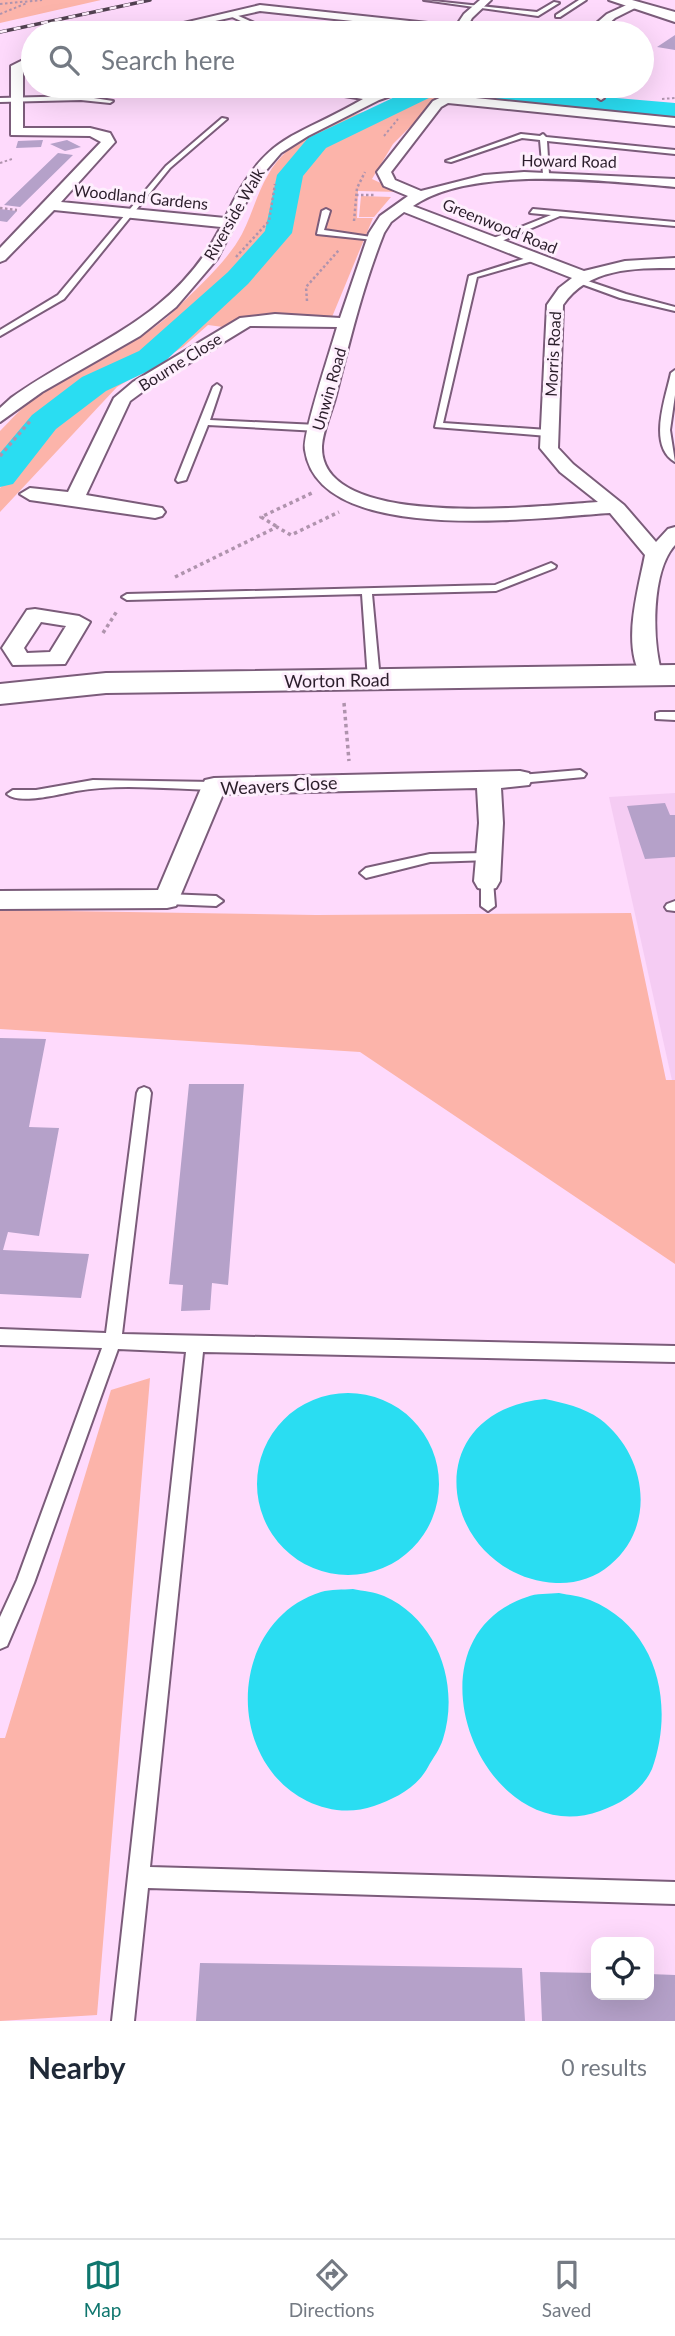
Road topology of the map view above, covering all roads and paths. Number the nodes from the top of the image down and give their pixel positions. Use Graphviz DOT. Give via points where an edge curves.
graph roads {
  1 [pos="43,0"];
  2 [pos="427,0"];
  3 [pos="583,0"];
  4 [pos="617,0"];
  5 [pos="28,3"];
  6 [pos="483,3"];
  7 [pos="556,3"];
  8 [pos="0,4"];
  9 [pos="634,5"];
  10 [pos="0,14"];
  11 [pos="232,15"];
  12 [pos="558,16"];
  13 [pos="675,17"];
  14 [pos="204,21"];
  15 [pos="245,21"];
  16 [pos="375,21"];
  17 [pos="467,21"];
  18 [pos="605,21"];
  19 [pos="21,64"];
  20 [pos="17,66"];
  21 [pos="21,66"];
  22 [pos="0,68"];
  23 [pos="371,98"];
  24 [pos="15,99"];
  25 [pos="0,100"];
  26 [pos="110,100"];
  27 [pos="224,119"];
  28 [pos="675,122"];
  29 [pos="16,132"];
  30 [pos="0,133"];
  31 [pos="543,136"];
  32 [pos="675,152"];
  33 [pos="12,159"];
  34 [pos="449,161"];
  35 [pos="0,163"];
  36 [pos="546,174"];
  37 [pos="675,183"];
  38 [pos="355,195"];
  39 [pos="422,197"];
  40 [pos="50,205"];
  41 [pos="403,207"];
  42 [pos="326,211"];
  43 [pos="533,211"];
  44 [pos="132,214"];
  45 [pos="557,215"];
  46 [pos="229,223"];
  47 [pos="675,224"];
  48 [pos="348,235"];
  49 [pos="374,238"];
  50 [pos="494,241"];
  51 [pos="0,257"];
  52 [pos="533,258"];
  53 [pos="675,262"];
  54 [pos="581,279"];
  55 [pos="675,309"];
  56 [pos="340,323"];
  57 [pos="0,334"];
  58 [pos="675,373"];
  59 [pos="217,387"];
  60 [pos="0,416"];
  61 [pos="205,422"];
  62 [pos="318,428"];
  63 [pos="548,433"];
  64 [pos="675,458"];
  65 [pos="181,480"];
  66 [pos="330,484"];
  67 [pos="30,494"];
  68 [pos="74,499"];
  69 [pos="363,500"];
  70 [pos="614,507"];
  71 [pos="155,512"];
  72 [pos="276,527"];
  73 [pos="675,533"];
  74 [pos="655,555"];
  75 [pos="551,566"];
  76 [pos="164,582"];
  77 [pos="367,592"];
  78 [pos="127,597"];
  79 [pos="21,660"];
  80 [pos="663,674"];
  81 [pos="342,680"];
  82 [pos="374,680"];
  83 [pos="10,692"];
  84 [pos="660,716"];
  85 [pos="675,716"];
  86 [pos="580,774"];
  87 [pos="520,779"];
  88 [pos="489,780"];
  89 [pos="351,783"];
  90 [pos="214,786"];
  91 [pos="13,794"];
  92 [pos="487,869"];
  93 [pos="366,873"];
  94 [pos="0,900"];
  95 [pos="167,900"];
  96 [pos="216,901"];
  97 [pos="488,906"];
  98 [pos="144,1093"];
  99 [pos="0,1337"];
  100 [pos="113,1340"];
  101 [pos="195,1344"];
  102 [pos="675,1354"];
  103 [pos="0,1639"];
  104 [pos="138,1877"];
  105 [pos="675,1893"];
  106 [pos="123,2021"];
  1 -- 5 [label="path"];
  2 -- 6 [label="lane"];
  3 -- 12 [label="lane"];
  4 -- 9 [label="street"];
  5 -- 8 [label="path"];
  5 -- 10 [label="path"];
  6 -- 7 [label="lane" via="538,14"];
  6 -- 17 [label="street"];
  9 -- 13 [label="street"];
  9 -- 18 [label="street"];
  11 -- 14 [label="street"];
  11 -- 15 [label="lane"];
  11 -- 16 [label="street" via="260,8"];
  19 -- 20 [label="street"];
  20 -- 21 [label="street"];
  20 -- 22 [label="street"];
  20 -- 24 [label="street"];
  23 -- 46 [label="street, Riverside Walk" via="267,158"];
  24 -- 25 [label="lane"];
  24 -- 26 [label="lane"];
  24 -- 29 [label="street"];
  27 -- 44 [label="lane" via="168,167"];
  28 -- 39 [label="street" via="446,99 437,104 384,172 389,183"];
  29 -- 30 [label="street, Woodland Gardens"];
  29 -- 40 [label="street, Woodland Gardens" via="90,132 105,136 108,142"];
  31 -- 32 [label="lane"];
  31 -- 34 [label="lane" via="521,136"];
  31 -- 36 [label="lane"];
  33 -- 35 [label="path"];
  36 -- 37 [label="street, Howard Road"];
  36 -- 39 [label="street, Howard Road" via="487,179"];
  38 -- 48 [label="path" via="355,219"];
  39 -- 41 [label="street, Unwin Road"];
  40 -- 44 [label="street, Woodland Gardens"];
  40 -- 51 [label="street, Woodland Gardens"];
  41 -- 49 [label="street, Unwin Road" via="384,220"];
  41 -- 50 [label="street, Greenwood Road"];
  42 -- 48 [label="lane" via="320,232"];
  43 -- 45 [label="lane"];
  44 -- 46 [label="street, Woodland Gardens"];
  44 -- 57 [label="lane" via="61,297"];
  45 -- 47 [label="lane"];
  45 -- 50 [label="lane"];
  46 -- 60 [label="street, Riverside Walk" via="191,283 151,320 32,389"];
  48 -- 49 [label="lane"];
  48 -- 56 [label="path" via="306,287 305,300"];
  49 -- 56 [label="street, Unwin Road"];
  50 -- 52 [label="street, Greenwood Road"];
  52 -- 54 [label="street, Greenwood Road"];
  52 -- 63 [label="lane" via="473,276 438,425"];
  53 -- 54 [label="street, Morris Road" via="620,266"];
  54 -- 55 [label="lane"];
  54 -- 63 [label="street, Morris Road" via="567,287 555,305"];
  56 -- 62 [label="street, Unwin Road"];
  56 -- 68 [label="street, Bourne Close" via="246,321 139,386 123,398"];
  58 -- 64 [label="lane" via="664,437"];
  59 -- 61 [label="lane"];
  61 -- 62 [label="lane"];
  61 -- 65 [label="lane"];
  62 -- 66 [label="street, Unwin Road" via="313,447 317,465"];
  63 -- 70 [label="street, Morris Road" via="549,448 558,462"];
  66 -- 69 [label="street"];
  66 -- 72 [label="path" via="261,517"];
  67 -- 68 [label="street"];
  68 -- 71 [label="street"];
  69 -- 70 [label="street" via="432,514"];
  69 -- 72 [label="path" via="291,535"];
  70 -- 74 [label="street, Morris Road" via="639,530"];
  72 -- 76 [label="path"];
  73 -- 74 [label="street"];
  74 -- 80 [label="street" via="646,607 647,663"];
  75 -- 77 [label="lane" via="496,588"];
  77 -- 78 [label="lane"];
  77 -- 82 [label="lane"];
  79 -- 83 [label="street"];
  80 -- 82 [label="street, Worton Road"];
  81 -- 82 [label="street, Worton Road"];
  81 -- 83 [label="street, Worton Road" via="106,683"];
  81 -- 89 [label="path"];
  84 -- 85 [label="lane"];
  86 -- 87 [label="lane"];
  87 -- 88 [label="street, Weavers Close"];
  88 -- 89 [label="street, Weavers Close"];
  88 -- 92 [label="street"];
  89 -- 90 [label="street, Weavers Close"];
  90 -- 91 [label="lane" via="93,784"];
  90 -- 95 [label="street, Weavers Close"];
  92 -- 93 [label="lane" via="430,858"];
  92 -- 97 [label="lane"];
  94 -- 95 [label="street"];
  95 -- 96 [label="lane"];
  98 -- 100 [label="lane"];
  99 -- 100 [label="lane"];
  100 -- 101 [label="lane"];
  100 -- 103 [label="lane"];
  101 -- 102 [label="lane"];
  101 -- 104 [label="lane"];
  104 -- 105 [label="lane"];
  104 -- 106 [label="lane"];
}
